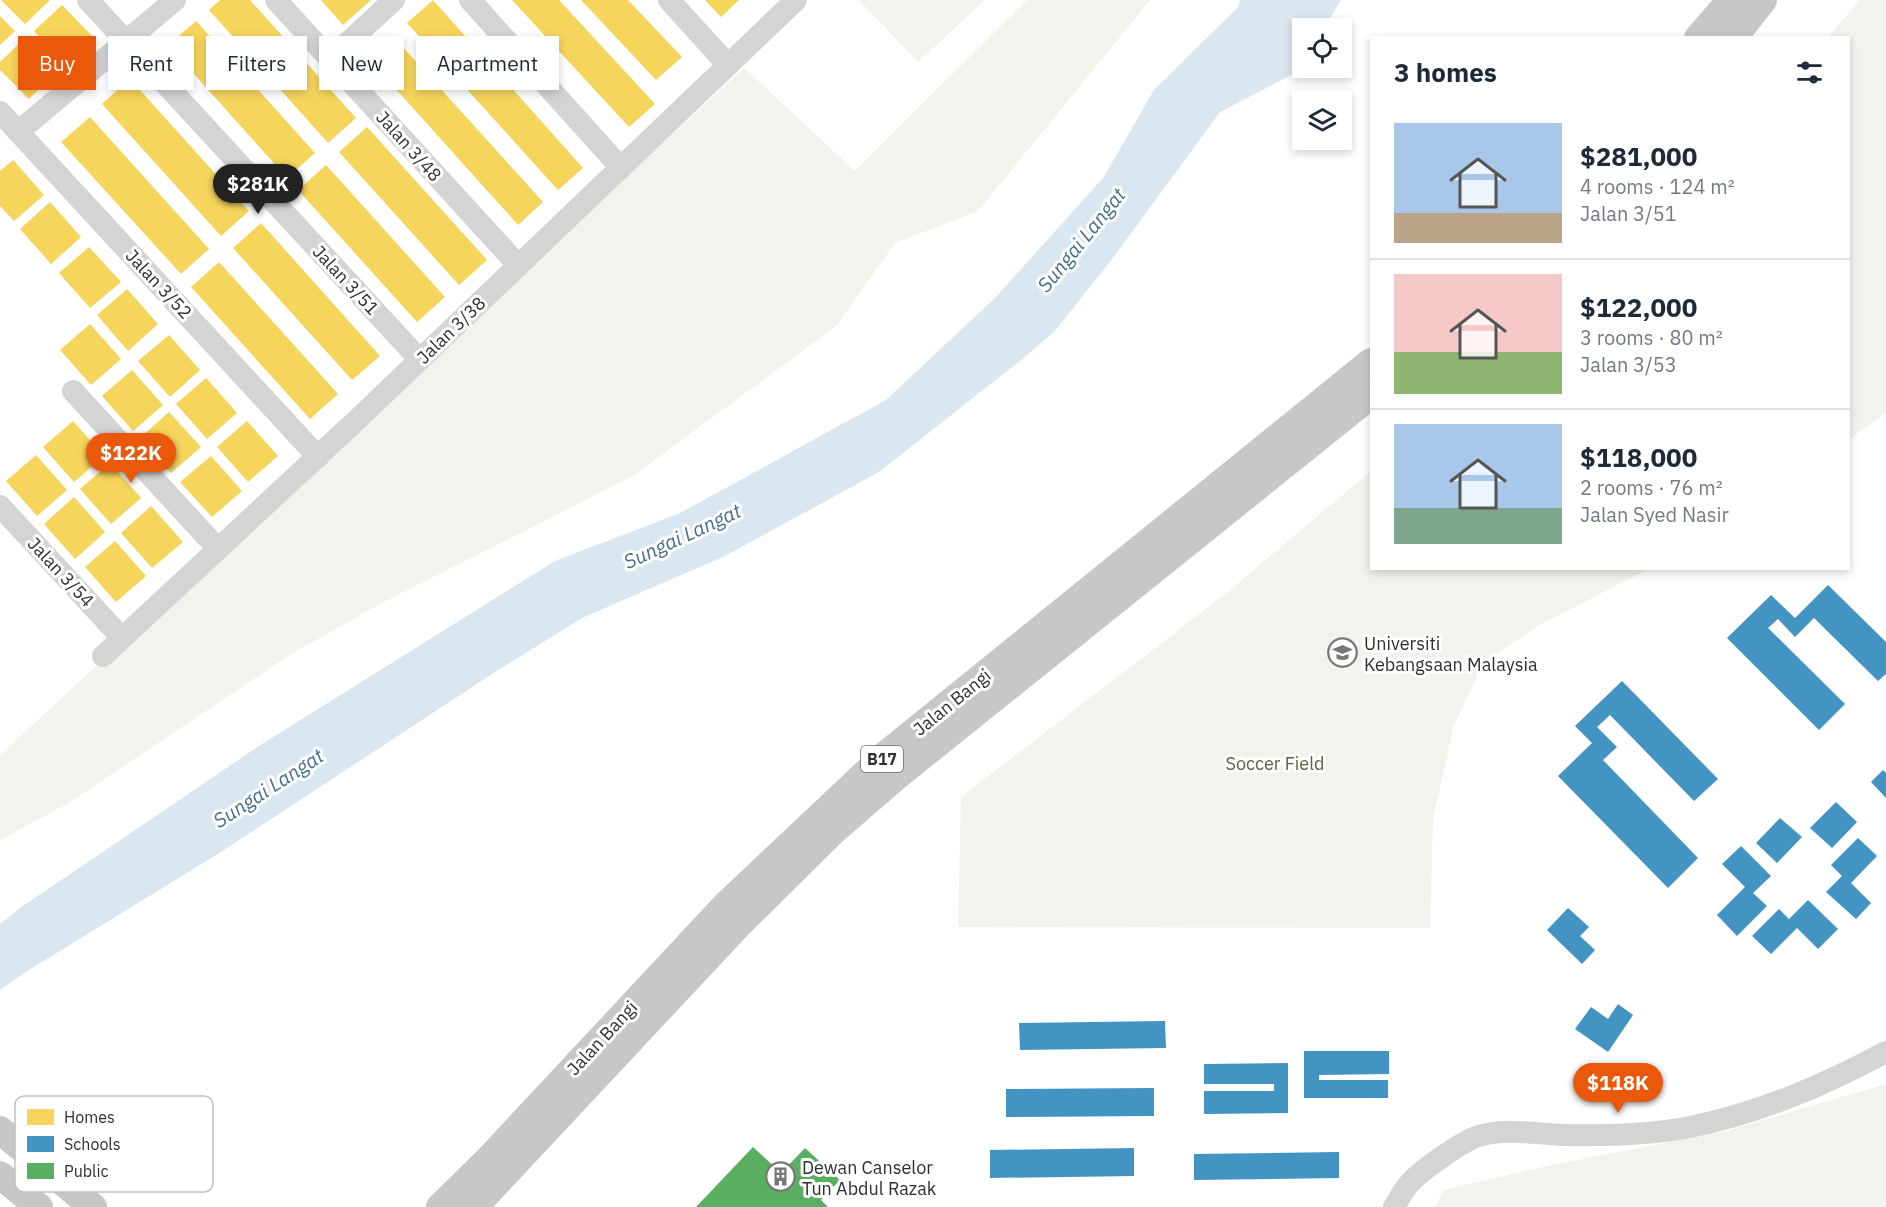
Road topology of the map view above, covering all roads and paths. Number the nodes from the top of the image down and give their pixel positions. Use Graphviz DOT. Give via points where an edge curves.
graph roads {
  1 [pos="88,0"];
  2 [pos="175,0"];
  3 [pos="276,0"];
  4 [pos="394,0"];
  5 [pos="470,0"];
  6 [pos="669,0"];
  7 [pos="796,0"];
  8 [pos="1731,0"];
  9 [pos="1763,0"];
  10 [pos="121,36"];
  11 [pos="132,36"];
  12 [pos="355,36"];
  13 [pos="1700,36"];
  14 [pos="1734,36"];
  15 [pos="319,47"];
  16 [pos="108,56"];
  17 [pos="728,65"];
  18 [pos="171,90"];
  19 [pos="358,90"];
  20 [pos="0,112"];
  21 [pos="18,132"];
  22 [pos="621,168"];
  23 [pos="518,265"];
  24 [pos="420,360"];
  25 [pos="1370,363"];
  26 [pos="73,392"];
  27 [pos="1370,396"];
  28 [pos="318,457"];
  29 [pos="0,506"];
  30 [pos="218,549"];
  31 [pos="122,638"];
  32 [pos="103,656"];
  33 [pos="1886,1052"];
  34 [pos="0,1130"];
  35 [pos="15,1142"];
  36 [pos="0,1175"];
  37 [pos="15,1187"];
  38 [pos="21,1192"];
  39 [pos="39,1207"];
  40 [pos="440,1207"];
  41 [pos="474,1207"];
  42 [pos="1394,1207"];
  1 -- 10 [label="street, Jalan 3/51"];
  2 -- 11 [label="street"];
  3 -- 15 [label="street, Jalan 3/48"];
  4 -- 12 [label="street"];
  5 -- 22 [label="street"];
  6 -- 17 [label="street"];
  7 -- 17 [label="street, Jalan 3/38"];
  8 -- 13 [label="main road"];
  9 -- 14 [label="main road"];
  16 -- 21 [label="street"];
  17 -- 22 [label="street, Jalan 3/38"];
  18 -- 24 [label="street, Jalan 3/51"];
  19 -- 23 [label="street, Jalan 3/48"];
  20 -- 21 [label="street, Jalan 3/52"];
  21 -- 28 [label="street, Jalan 3/52"];
  22 -- 23 [label="street, Jalan 3/38"];
  23 -- 24 [label="street, Jalan 3/38"];
  24 -- 28 [label="street, Jalan 3/38"];
  25 -- 40 [label="main road, Jalan Bangi / B17" via="883,757 725,906"];
  26 -- 30 [label="street"];
  27 -- 41 [label="main road, Jalan Bangi / B17" via="832,832 740,923"];
  28 -- 30 [label="street, Jalan 3/38"];
  29 -- 31 [label="street, Jalan 3/54"];
  30 -- 31 [label="street, Jalan 3/38"];
  31 -- 32 [label="street, Jalan 3/38"];
  33 -- 42 [label="street" via="1763,1109 1690,1127 1635,1134 1512,1131 1476,1137 1436,1161 1408,1184"];
  34 -- 35 [label="main road"];
  36 -- 37 [label="main road"];
  38 -- 39 [label="main road"];
}
